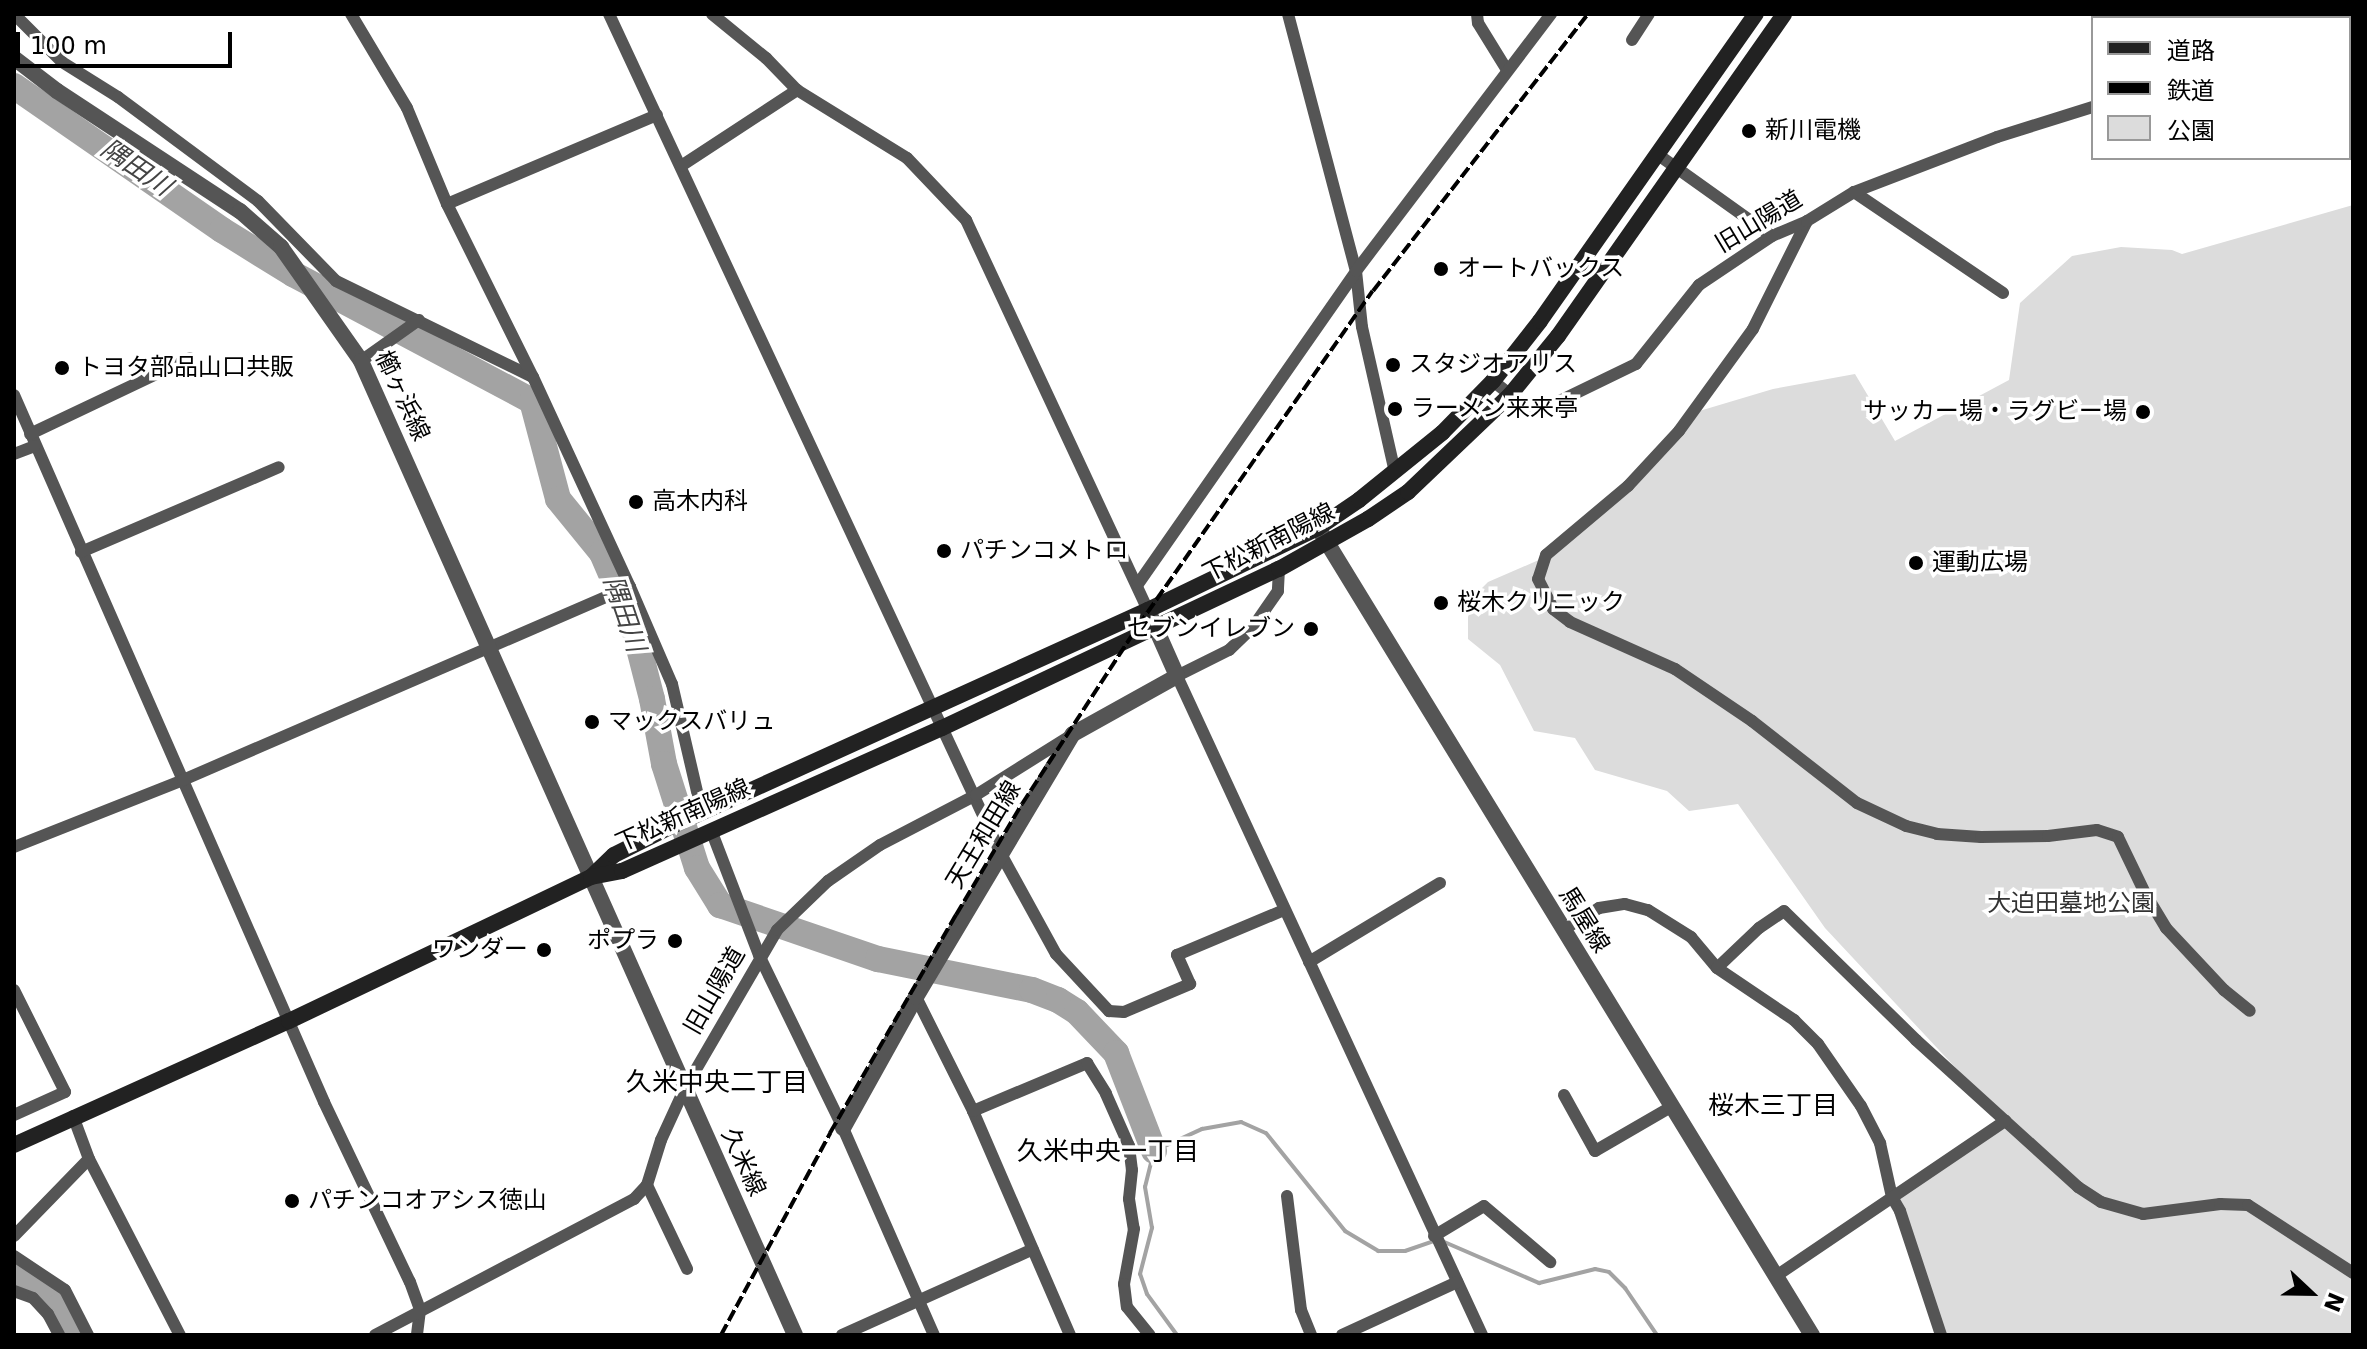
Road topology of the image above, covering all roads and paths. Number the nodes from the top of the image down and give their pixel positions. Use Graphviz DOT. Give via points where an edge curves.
graph roads {
  1 [pos="14,14"];
  2 [pos="368,14"];
  3 [pos="609,14"];
  4 [pos="712,14"];
  5 [pos="1288,14"];
  6 [pos="1477,14"];
  7 [pos="1551,14"];
  8 [pos="1649,14"];
  9 [pos="1756,14"];
  10 [pos="1784,14"];
  11 [pos="353,17"];
  12 [pos="1632,40"];
  13 [pos="14,58"];
  14 [pos="1507,70"];
  15 [pos="797,90"];
  16 [pos="2091,108"];
  17 [pos="657,115"];
  18 [pos="1657,154"];
  19 [pos="681,166"];
  20 [pos="1676,168"];
  21 [pos="1854,192"];
  22 [pos="447,204"];
  23 [pos="1807,221"];
  24 [pos="1772,236"];
  25 [pos="1356,271"];
  26 [pos="2003,293"];
  27 [pos="419,320"];
  28 [pos="190,358"];
  29 [pos="361,361"];
  30 [pos="533,377"];
  31 [pos="1493,381"];
  32 [pos="14,395"];
  33 [pos="1510,395"];
  34 [pos="33,440"];
  35 [pos="14,454"];
  36 [pos="279,467"];
  37 [pos="1395,472"];
  38 [pos="1318,528"];
  39 [pos="1327,544"];
  40 [pos="81,552"];
  41 [pos="1279,569"];
  42 [pos="1138,584"];
  43 [pos="630,587"];
  44 [pos="1148,610"];
  45 [pos="1154,626"];
  46 [pos="487,648"];
  47 [pos="1177,676"];
  48 [pos="933,707"];
  49 [pos="942,728"];
  50 [pos="1073,734"];
  51 [pos="183,780"];
  52 [pos="976,795"];
  53 [pos="699,814"];
  54 [pos="708,832"];
  55 [pos="14,847"];
  56 [pos="1001,854"];
  57 [pos="591,877"];
  58 [pos="1440,883"];
  59 [pos="1284,910"];
  60 [pos="1563,930"];
  61 [pos="759,955"];
  62 [pos="1309,962"];
  63 [pos="1717,968"];
  64 [pos="14,990"];
  65 [pos="916,997"];
  66 [pos="2250,1011"];
  67 [pos="289,1021"];
  68 [pos="684,1090"];
  69 [pos="1564,1095"];
  70 [pos="1671,1107"];
  71 [pos="973,1111"];
  72 [pos="14,1115"];
  73 [pos="73,1116"];
  74 [pos="2005,1121"];
  75 [pos="843,1128"];
  76 [pos="14,1145"];
  77 [pos="89,1159"];
  78 [pos="647,1185"];
  79 [pos="1287,1196"];
  80 [pos="1892,1197"];
  81 [pos="14,1236"];
  82 [pos="1434,1236"];
  83 [pos="1033,1249"];
  84 [pos="14,1256"];
  85 [pos="1550,1262"];
  86 [pos="687,1269"];
  87 [pos="2353,1273"];
  88 [pos="1776,1276"];
  89 [pos="1457,1282"];
  90 [pos="14,1291"];
  91 [pos="918,1298"];
  92 [pos="420,1310"];
  93 [pos="59,1335"];
  94 [pos="88,1335"];
  95 [pos="180,1335"];
  96 [pos="375,1335"];
  97 [pos="417,1335"];
  98 [pos="795,1335"];
  99 [pos="842,1335"];
  100 [pos="934,1335"];
  101 [pos="1070,1335"];
  102 [pos="1150,1335"];
  103 [pos="1311,1335"];
  104 [pos="1342,1335"];
  105 [pos="1482,1335"];
  106 [pos="1812,1335"];
  107 [pos="1941,1335"];
  1 -- 27 [label="street" via="62,62 258,201 336,281"];
  2 -- 11 [label="street"];
  3 -- 17 [label="street"];
  4 -- 15 [label="street"];
  5 -- 25 [label="street"];
  6 -- 14 [label="street"];
  7 -- 14 [label="street"];
  8 -- 12 [label="street"];
  9 -- 18 [label="main road, 下松新南陽線"];
  10 -- 20 [label="main road, 下松新南陽線"];
  11 -- 22 [label="street" via="407,108"];
  13 -- 29 [label="street, 櫛ヶ浜線" via="240,211 281,247"];
  14 -- 25 [label="street"];
  15 -- 19 [label="street"];
  15 -- 42 [label="street" via="907,158 966,220"];
  16 -- 21 [label="street, 旧山陽道"];
  17 -- 19 [label="street"];
  17 -- 22 [label="street"];
  18 -- 20 [label="street"];
  18 -- 31 [label="main road, 下松新南陽線"];
  19 -- 48 [label="street"];
  20 -- 24 [label="street"];
  20 -- 33 [label="main road, 下松新南陽線"];
  21 -- 23 [label="street, 旧山陽道"];
  21 -- 26 [label="street"];
  22 -- 30 [label="street"];
  23 -- 24 [label="street, 旧山陽道"];
  23 -- 66 [label="street" via="1753,329 1679,431 1628,486 1546,555 1538,579 1553,609 1570,622 1675,669 1857,803 1906,826 1981,837 2097,830 2118,837 2166,928"];
  24 -- 33 [label="street, 旧山陽道" via="1699,285 1636,364 1539,411"];
  25 -- 37 [label="street" via="1362,327"];
  25 -- 42 [label="street"];
  27 -- 29 [label="street"];
  27 -- 30 [label="street"];
  28 -- 34 [label="street"];
  29 -- 46 [label="street, 櫛ヶ浜線"];
  30 -- 43 [label="street"];
  31 -- 33 [label="street, 旧山陽道"];
  31 -- 37 [label="main road, 下松新南陽線"];
  32 -- 34 [label="street"];
  33 -- 39 [label="main road, 下松新南陽線" via="1408,492"];
  34 -- 35 [label="street"];
  34 -- 40 [label="street"];
  36 -- 40 [label="street"];
  37 -- 38 [label="main road, 下松新南陽線"];
  38 -- 39 [label="street, 馬屋線"];
  38 -- 44 [label="main road, 下松新南陽線"];
  39 -- 41 [label="main road, 下松新南陽線"];
  39 -- 60 [label="street, 馬屋線"];
  40 -- 51 [label="street"];
  41 -- 45 [label="main road, 下松新南陽線"];
  41 -- 47 [label="street" via="1278,591 1253,627 1229,650"];
  42 -- 44 [label="street"];
  43 -- 46 [label="street"];
  43 -- 53 [label="street" via="672,684"];
  44 -- 45 [label="street"];
  44 -- 48 [label="main road, 下松新南陽線"];
  45 -- 47 [label="street"];
  45 -- 49 [label="main road, 下松新南陽線"];
  46 -- 51 [label="street"];
  46 -- 57 [label="street, 櫛ヶ浜線"];
  47 -- 50 [label="street, 天王和田線"];
  47 -- 59 [label="street"];
  48 -- 49 [label="street"];
  48 -- 53 [label="main road, 下松新南陽線"];
  49 -- 52 [label="street"];
  49 -- 54 [label="main road, 下松新南陽線"];
  50 -- 52 [label="street, 旧山陽道"];
  50 -- 56 [label="street, 天王和田線"];
  51 -- 55 [label="street"];
  51 -- 67 [label="street"];
  52 -- 56 [label="street"];
  52 -- 61 [label="street, 旧山陽道" via="880,845 828,881"];
  53 -- 57 [label="main road, 下松新南陽線" via="614,855"];
  54 -- 57 [label="main road, 下松新南陽線" via="622,871"];
  54 -- 61 [label="street"];
  56 -- 59 [label="street" via="1056,954 1109,1011 1139,1007 1190,984 1177,955"];
  56 -- 65 [label="street, 天王和田線"];
  57 -- 67 [label="main road, 下松新南陽線"];
  57 -- 68 [label="street, 久米線"];
  58 -- 62 [label="street"];
  59 -- 62 [label="street"];
  60 -- 63 [label="street" via="1599,908 1625,904 1648,910 1691,937"];
  60 -- 70 [label="street, 馬屋線"];
  61 -- 68 [label="street, 旧山陽道"];
  61 -- 75 [label="street"];
  62 -- 82 [label="street"];
  63 -- 74 [label="street" via="1784,911"];
  63 -- 80 [label="street" via="1794,1020 1826,1055 1880,1143"];
  64 -- 72 [label="street" via="65,1092"];
  65 -- 71 [label="street"];
  65 -- 75 [label="street, 天王和田線"];
  67 -- 73 [label="main road, 下松新南陽線"];
  67 -- 92 [label="street"];
  68 -- 78 [label="street, 旧山陽道"];
  68 -- 98 [label="street, 久米線"];
  69 -- 70 [label="street" via="1595,1151"];
  70 -- 88 [label="street, 馬屋線"];
  71 -- 83 [label="street"];
  71 -- 102 [label="street" via="1087,1063 1129,1146 1134,1229 1124,1284 1127,1307"];
  73 -- 76 [label="main road, 下松新南陽線"];
  73 -- 77 [label="street"];
  74 -- 80 [label="street"];
  74 -- 87 [label="street" via="2078,1187 2113,1209 2156,1214 2248,1205"];
  75 -- 91 [label="street"];
  77 -- 81 [label="street"];
  77 -- 95 [label="street"];
  78 -- 86 [label="street"];
  78 -- 92 [label="street" via="607,1217"];
  79 -- 103 [label="street" via="1301,1310"];
  80 -- 88 [label="street"];
  80 -- 107 [label="street"];
  82 -- 85 [label="street" via="1484,1206"];
  82 -- 89 [label="street"];
  83 -- 91 [label="street"];
  83 -- 101 [label="street"];
  84 -- 94 [label="street" via="65,1290"];
  88 -- 106 [label="street, 馬屋線"];
  89 -- 104 [label="street"];
  89 -- 105 [label="street"];
  90 -- 93 [label="street" via="33,1298"];
  91 -- 99 [label="street"];
  91 -- 100 [label="street"];
  92 -- 96 [label="street"];
  92 -- 97 [label="street"];
}
